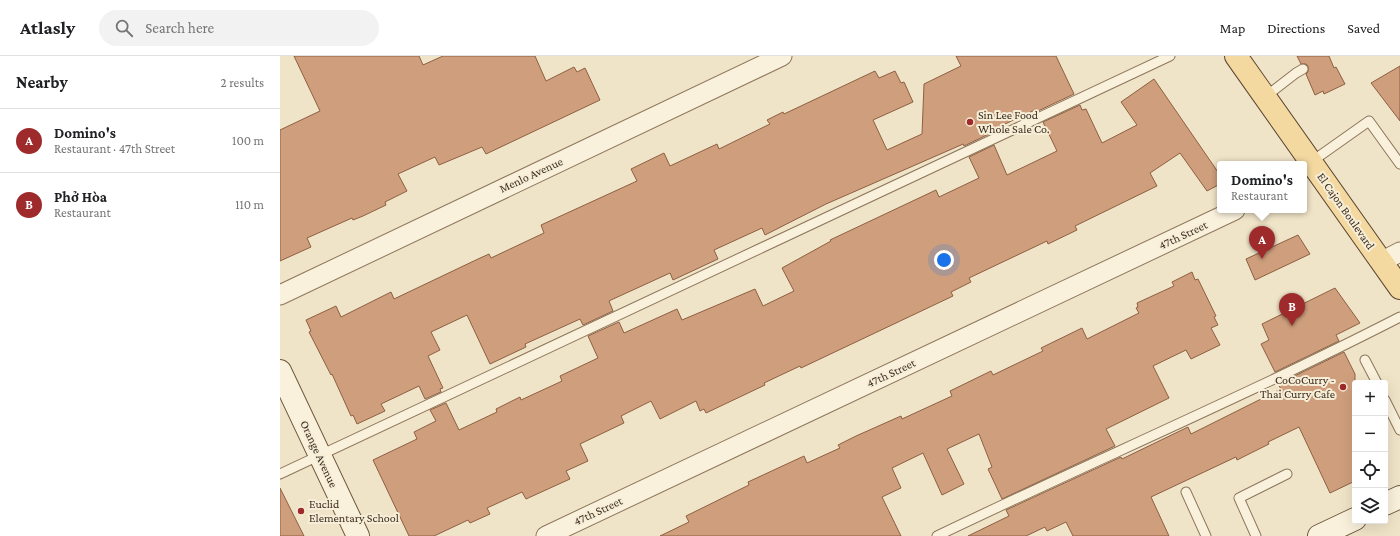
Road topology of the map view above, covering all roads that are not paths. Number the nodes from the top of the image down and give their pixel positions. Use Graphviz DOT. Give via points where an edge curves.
graph roads {
  1 [pos="782,56"];
  2 [pos="1170,56"];
  3 [pos="1236,56"];
  4 [pos="1304,69"];
  5 [pos="1265,97"];
  6 [pos="1305,161"];
  7 [pos="1400,164"];
  8 [pos="1311,170"];
  9 [pos="1229,213"];
  10 [pos="1390,257"];
  11 [pos="1400,288"];
  12 [pos="280,294"];
  13 [pos="1400,317"];
  14 [pos="1365,360"];
  15 [pos="280,371"];
  16 [pos="1375,380"];
  17 [pos="1388,406"];
  18 [pos="1400,430"];
  19 [pos="320,455"];
  20 [pos="280,474"];
  21 [pos="1287,474"];
  22 [pos="1186,492"];
  23 [pos="1400,497"];
  24 [pos="1388,503"];
  25 [pos="1349,524"];
  26 [pos="358,536"];
  27 [pos="546,536"];
  28 [pos="937,536"];
  29 [pos="1206,536"];
  30 [pos="1256,536"];
  31 [pos="1319,536"];
  1 -- 12 [label="street, Menlo Avenue"];
  2 -- 19 [label="lane"];
  3 -- 5 [label="main road, El Cajon Boulevard"];
  4 -- 5 [label="lane"];
  5 -- 6 [label="main road, El Cajon Boulevard"];
  7 -- 8 [label="lane" via="1369,121"];
  8 -- 10 [label="main road, El Cajon Boulevard"];
  9 -- 27 [label="street, 47th Street"];
  10 -- 11 [label="main road, El Cajon Boulevard"];
  13 -- 28 [label="lane" via="1286,374"];
  14 -- 16 [label="lane"];
  15 -- 19 [label="main road, Orange Avenue"];
  17 -- 18 [label="lane"];
  19 -- 20 [label="lane"];
  19 -- 26 [label="main road, Orange Avenue"];
  21 -- 30 [label="lane" via="1238,498"];
  22 -- 29 [label="lane"];
  23 -- 24 [label="main road"];
  25 -- 31 [label="main road"];
}
